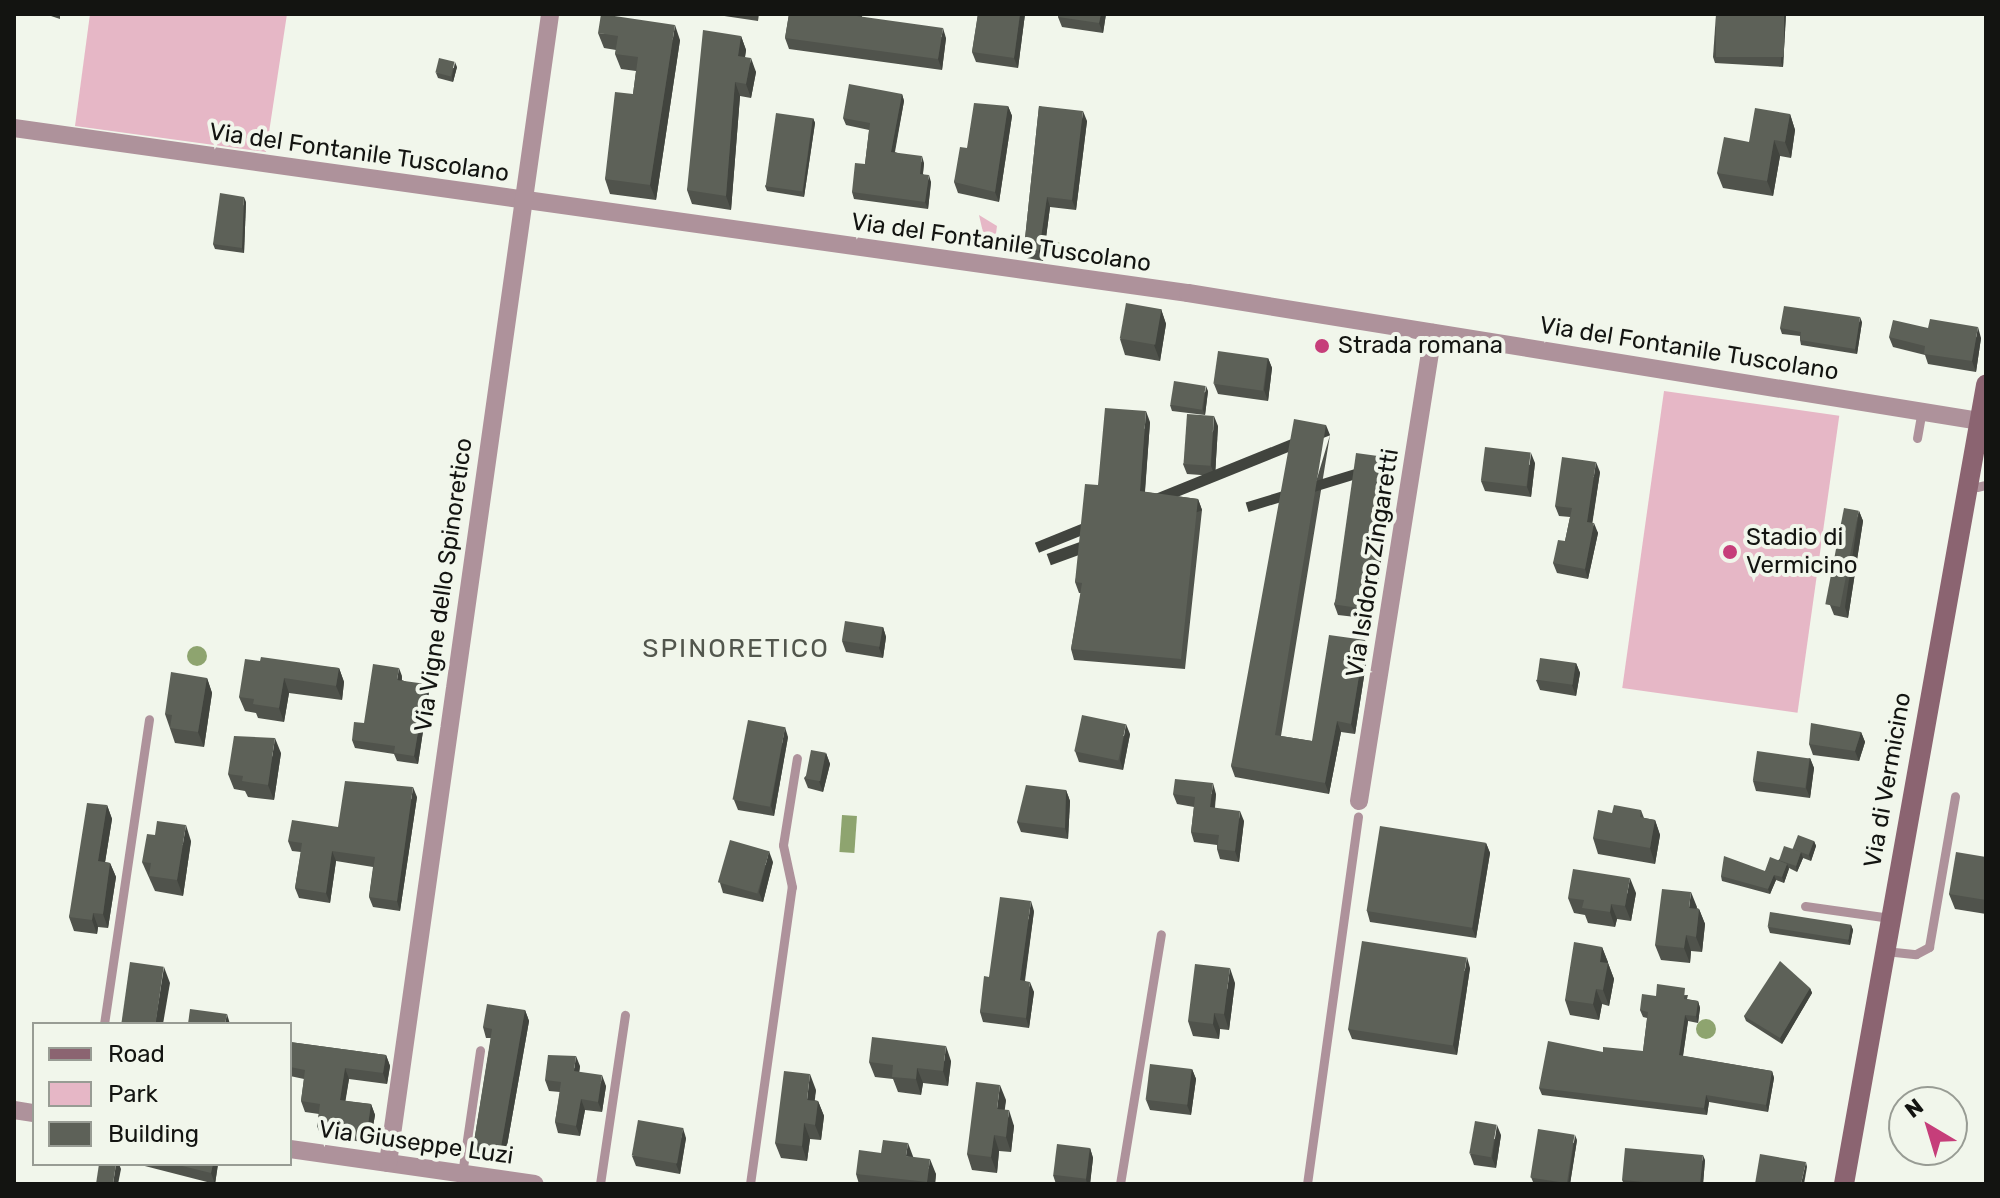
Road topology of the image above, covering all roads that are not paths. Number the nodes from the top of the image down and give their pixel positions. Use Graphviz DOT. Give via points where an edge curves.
graph roads {
  1 [pos="550,14"];
  2 [pos="14,128"];
  3 [pos="522,200"];
  4 [pos="1433,333"];
  5 [pos="1985,392"];
  6 [pos="1922,411"];
  7 [pos="1979,421"];
  8 [pos="1917,438"];
  9 [pos="149,719"];
  10 [pos="797,758"];
  11 [pos="1955,796"];
  12 [pos="1359,809"];
  13 [pos="1805,906"];
  14 [pos="1890,918"];
  15 [pos="1161,934"];
  16 [pos="1885,951"];
  17 [pos="625,1015"];
  18 [pos="104,1022"];
  19 [pos="480,1050"];
  20 [pos="292,1149"];
  21 [pos="388,1163"];
  22 [pos="462,1174"];
  23 [pos="535,1184"];
  24 [pos="600,1184"];
  25 [pos="750,1184"];
  26 [pos="1120,1184"];
  27 [pos="1307,1184"];
  28 [pos="1844,1184"];
  1 -- 3 [label="street, Via Vigne dello Spinoretico"];
  2 -- 3 [label="street, Via del Fontanile Tuscolano"];
  3 -- 4 [label="street, Via del Fontanile Tuscolano" via="1188,293"];
  3 -- 21 [label="street, Via Vigne dello Spinoretico"];
  4 -- 6 [label="street, Via del Fontanile Tuscolano"];
  4 -- 12 [label="street, Via Isidoro Zingaretti"];
  5 -- 7 [label="main road, Via di Vermicino"];
  6 -- 7 [label="street, Via del Fontanile Tuscolano"];
  6 -- 8 [label="lane"];
  7 -- 14 [label="main road, Via di Vermicino"];
  9 -- 18 [label="lane"];
  10 -- 25 [label="lane" via="783,845 792,887"];
  11 -- 16 [label="lane" via="1929,947 1910,955"];
  12 -- 27 [label="lane"];
  13 -- 14 [label="lane"];
  14 -- 16 [label="main road, Via di Vermicino"];
  15 -- 26 [label="lane"];
  16 -- 28 [label="main road, Via di Vermicino"];
  17 -- 24 [label="lane"];
  19 -- 22 [label="lane"];
  20 -- 21 [label="street, Via Giuseppe Luzi"];
  21 -- 22 [label="street, Via Giuseppe Luzi"];
  22 -- 23 [label="street, Via Giuseppe Luzi"];
}
